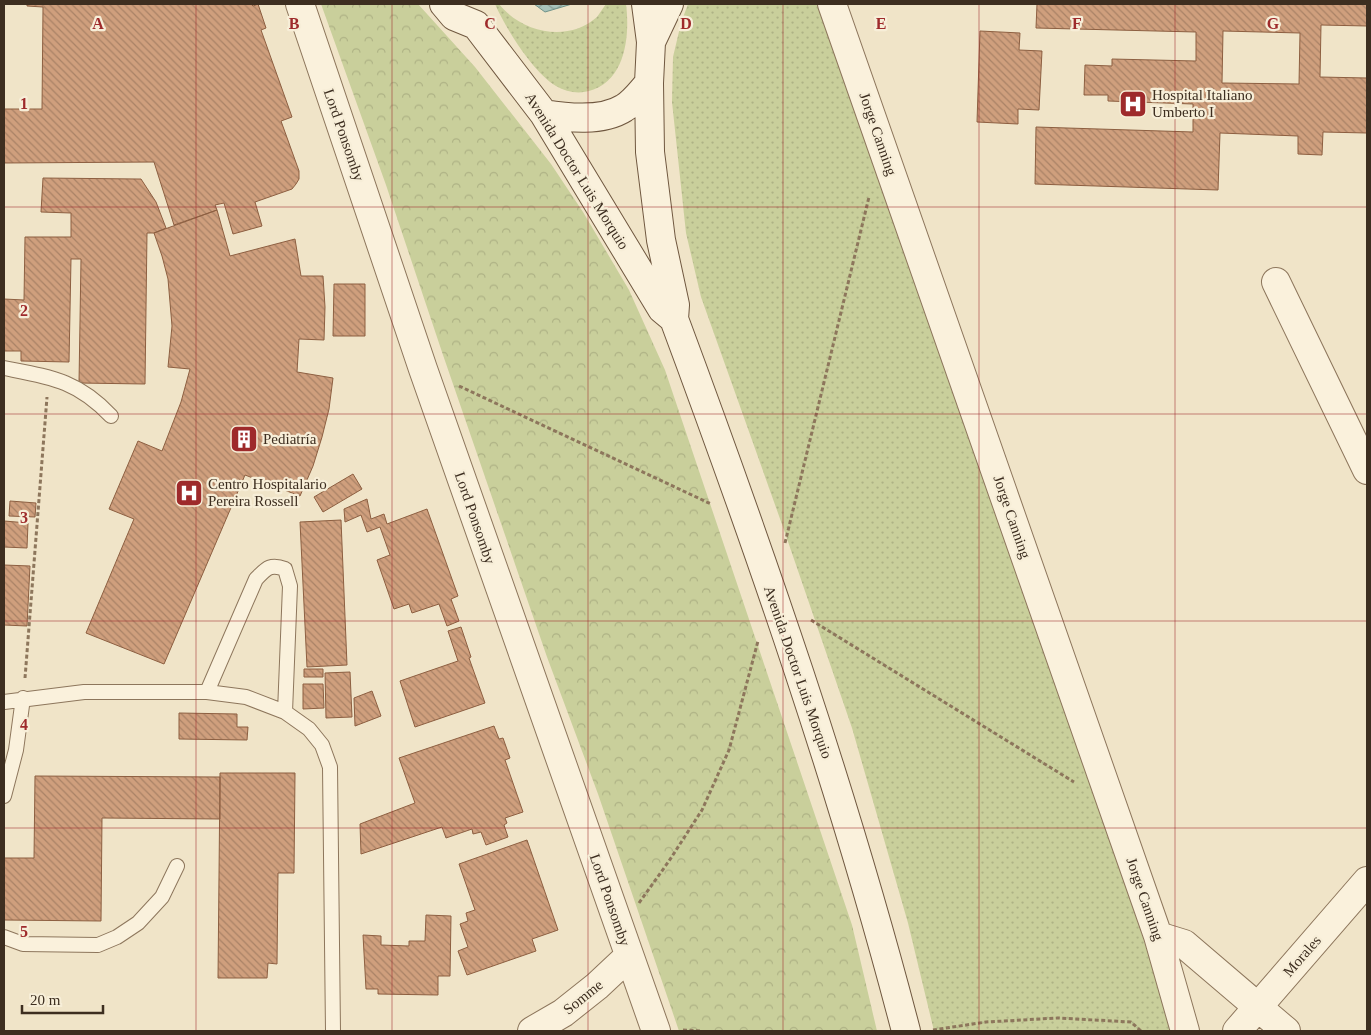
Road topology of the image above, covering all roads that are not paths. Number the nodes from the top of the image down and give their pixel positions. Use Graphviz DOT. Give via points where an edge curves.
graph roads {
  1 [pos="300,4"];
  2 [pos="444,4"];
  3 [pos="646,4"];
  4 [pos="669,4"];
  5 [pos="832,4"];
  6 [pos="474,15"];
  7 [pos="651,42"];
  8 [pos="649,83"];
  9 [pos="544,114"];
  10 [pos="1276,282"];
  11 [pos="674,319"];
  12 [pos="4,368"];
  13 [pos="111,416"];
  14 [pos="1367,470"];
  15 [pos="207,692"];
  16 [pos="23,698"];
  17 [pos="4,702"];
  18 [pos="284,712"];
  19 [pos="4,796"];
  20 [pos="177,866"];
  21 [pos="1367,881"];
  22 [pos="1158,936"];
  23 [pos="4,937"];
  24 [pos="629,956"];
  25 [pos="1258,1006"];
  26 [pos="651,1030"];
  27 [pos="334,1031"];
  28 [pos="532,1031"];
  29 [pos="906,1031"];
  30 [pos="1185,1031"];
  31 [pos="1237,1031"];
  32 [pos="1286,1031"];
  1 -- 24 [label="street, Lord Ponsomby" via="423,369"];
  2 -- 6 [label="street, Avenida Doctor Luis Morquio" via="454,16"];
  3 -- 7 [label="street, Avenida Doctor Luis Morquio"];
  4 -- 7 [label="street, Avenida Doctor Luis Morquio"];
  5 -- 22 [label="street, Jorge Canning"];
  6 -- 9 [label="street, Avenida Doctor Luis Morquio"];
  7 -- 8 [label="street, Avenida Doctor Luis Morquio"];
  8 -- 9 [label="street" via="623,109 605,115 580,118"];
  8 -- 11 [label="street, Avenida Doctor Luis Morquio" via="650,152 660,240 675,305"];
  9 -- 11 [label="street, Avenida Doctor Luis Morquio" via="662,309"];
  10 -- 14 [label="street"];
  11 -- 29 [label="street, Avenida Doctor Luis Morquio" via="743,505 830,767 882,938"];
  12 -- 13 [label="lane" via="70,384 96,400"];
  15 -- 16 [label="lane" via="84,692"];
  15 -- 18 [label="lane" via="246,697"];
  15 -- 18 [label="lane" via="256,579 266,568 277,566 285,569 290,586"];
  16 -- 17 [label="lane"];
  16 -- 19 [label="lane" via="16,750"];
  18 -- 27 [label="lane" via="309,729 322,745 330,767"];
  20 -- 23 [label="lane" via="162,897 138,923 117,937 98,944 23,944"];
  21 -- 25 [label="street, Morales"];
  22 -- 25 [label="street" via="1184,944"];
  22 -- 30 [label="street, Jorge Canning"];
  24 -- 26 [label="street, Lord Ponsomby"];
  24 -- 28 [label="street, Somme" via="563,1013"];
  25 -- 31 [label="street, Morales"];
  25 -- 32 [label="street"];
}
